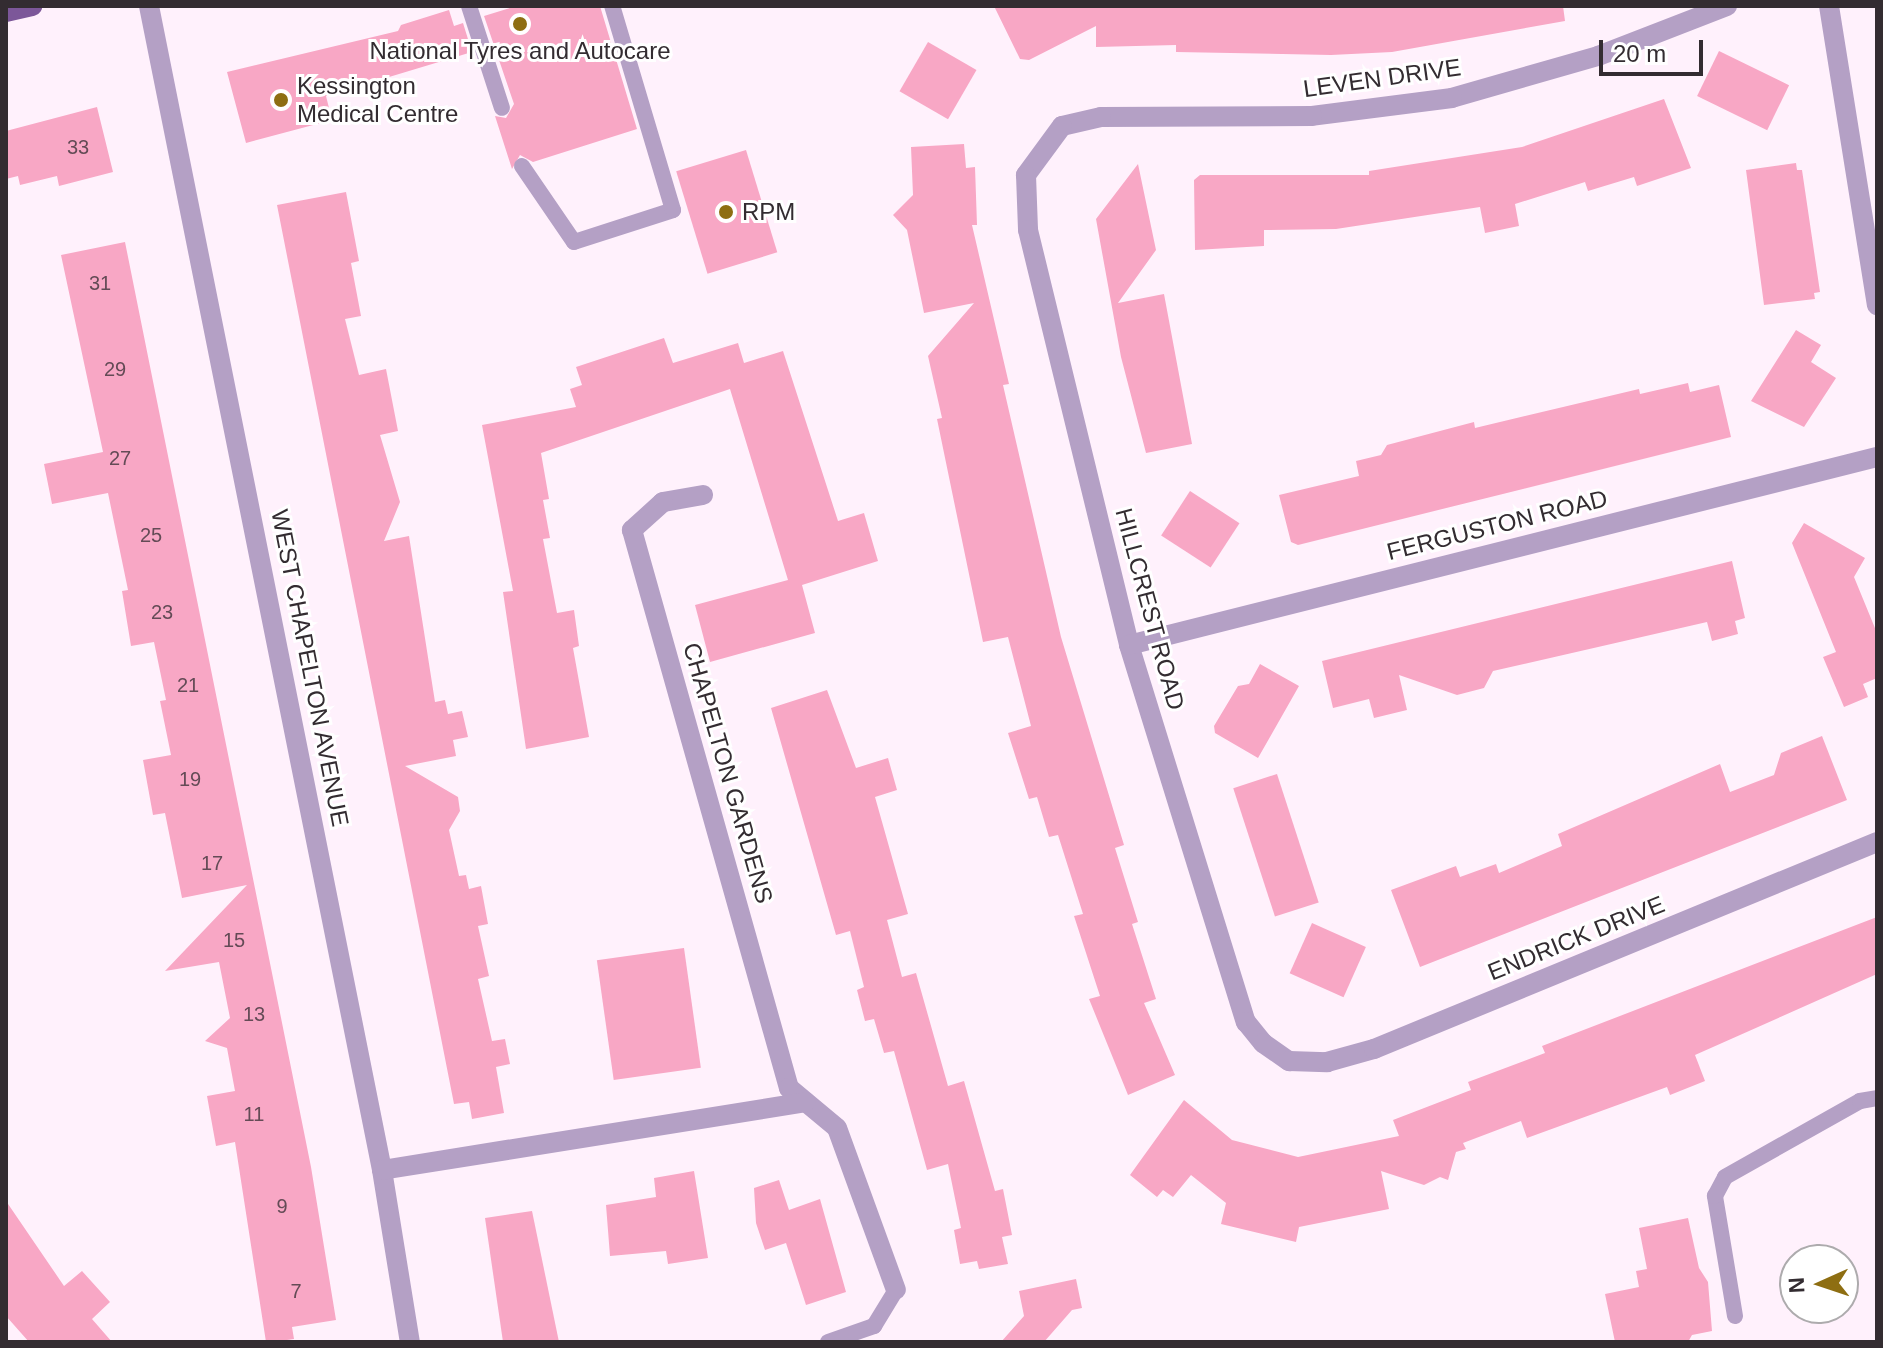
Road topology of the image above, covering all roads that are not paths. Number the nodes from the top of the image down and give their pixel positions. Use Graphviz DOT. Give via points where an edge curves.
graph roads {
  1 [pos="32,6"];
  2 [pos="149,6"];
  3 [pos="469,6"];
  4 [pos="612,6"];
  5 [pos="1727,6"];
  6 [pos="1829,6"];
  7 [pos="6,12"];
  8 [pos="502,108"];
  9 [pos="1043,151"];
  10 [pos="522,166"];
  11 [pos="1877,305"];
  12 [pos="1877,457"];
  13 [pos="703,495"];
  14 [pos="1129,645"];
  15 [pos="1877,842"];
  16 [pos="1289,1061"];
  17 [pos="1877,1098"];
  18 [pos="806,1102"];
  19 [pos="382,1170"];
  20 [pos="896,1290"];
  21 [pos="1735,1316"];
  22 [pos="410,1342"];
  23 [pos="828,1342"];
  1 -- 7 [label="main road"];
  2 -- 19 [label="street, WEST CHAPELTON AVENUE"];
  3 -- 8 [label="lane"];
  4 -- 10 [label="lane" via="673,210 574,242"];
  5 -- 9 [label="street, LEVEN DRIVE" via="1598,56 1452,98 1312,116 1101,117 1062,126"];
  6 -- 11 [label="street"];
  9 -- 14 [label="street, HILLCREST ROAD" via="1026,175 1028,230"];
  12 -- 14 [label="street, FERGUSTON ROAD"];
  13 -- 18 [label="street, CHAPELTON GARDENS" via="663,502 632,530 789,1088"];
  14 -- 16 [label="street, HILLCREST ROAD" via="1246,1022 1263,1043"];
  15 -- 16 [label="street, ENDRICK DRIVE" via="1374,1049 1327,1062"];
  17 -- 21 [label="lane" via="1860,1101 1725,1177 1715,1196"];
  18 -- 19 [label="street"];
  18 -- 20 [label="street, CHAPELTON GARDENS" via="837,1128"];
  19 -- 22 [label="street, WEST CHAPELTON AVENUE"];
  20 -- 23 [label="lane" via="874,1326"];
}
